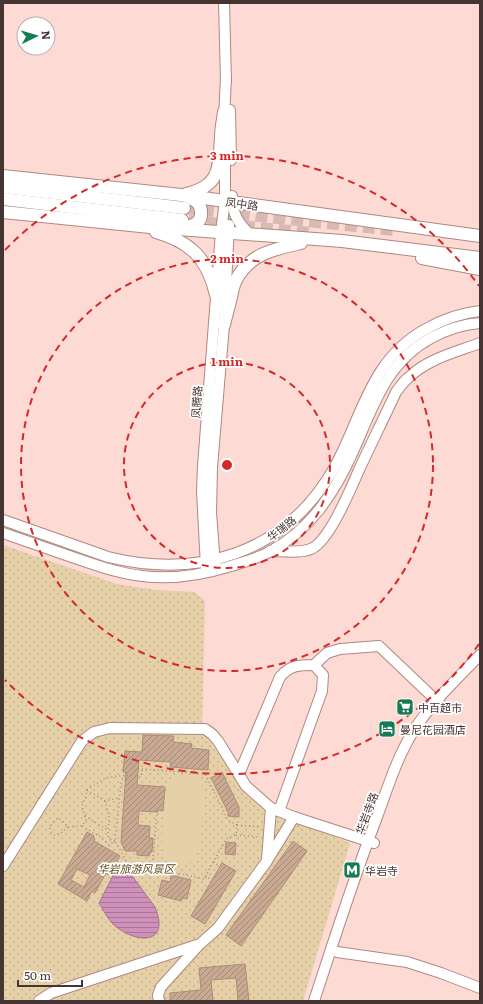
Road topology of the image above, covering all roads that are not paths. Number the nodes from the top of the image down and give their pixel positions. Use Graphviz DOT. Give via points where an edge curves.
graph roads {
  1 [pos="224,3"];
  2 [pos="226,76"];
  3 [pos="224,112"];
  4 [pos="3,176"];
  5 [pos="3,187"];
  6 [pos="182,194"];
  7 [pos="3,199"];
  8 [pos="227,204"];
  9 [pos="3,212"];
  10 [pos="132,225"];
  11 [pos="150,227"];
  12 [pos="225,233"];
  13 [pos="251,235"];
  14 [pos="480,236"];
  15 [pos="314,240"];
  16 [pos="342,241"];
  17 [pos="480,258"];
  18 [pos="480,269"];
  19 [pos="216,295"];
  20 [pos="480,312"];
  21 [pos="480,323"];
  22 [pos="224,325"];
  23 [pos="480,343"];
  24 [pos="3,520"];
  25 [pos="3,533"];
  26 [pos="270,551"];
  27 [pos="210,561"];
  28 [pos="211,572"];
  29 [pos="480,655"];
  30 [pos="314,665"];
  31 [pos="480,665"];
  32 [pos="439,703"];
  33 [pos="239,774"];
  34 [pos="275,809"];
  35 [pos="294,817"];
  36 [pos="371,842"];
  37 [pos="267,861"];
  38 [pos="3,866"];
  39 [pos="200,944"];
  40 [pos="337,952"];
  41 [pos="480,988"];
  42 [pos="39,1001"];
  43 [pos="159,1001"];
  44 [pos="314,1001"];
  45 [pos="321,1001"];
  1 -- 2 [label="street"];
  2 -- 3 [label="street, 凤腾路"];
  2 -- 8 [label="street" via="230,113"];
  3 -- 6 [label="main road" via="220,159 214,178 199,190"];
  3 -- 8 [label="street, 凤腾路"];
  4 -- 6 [label="main road, 凤中路"];
  5 -- 7 [label="main road" via="183,214"];
  6 -- 8 [label="main road, 凤中路"];
  6 -- 11 [label="main road" via="199,204 200,220 190,226"];
  8 -- 12 [label="street, 凤腾路" via="228,222"];
  8 -- 13 [label="street" via="233,208 239,223"];
  8 -- 14 [label="main road, 凤中路"];
  9 -- 10 [label="main road"];
  10 -- 11 [label="main road"];
  10 -- 19 [label="main road" via="167,236 190,248 209,272"];
  11 -- 12 [label="main road"];
  12 -- 13 [label="main road"];
  12 -- 19 [label="street, 凤腾路"];
  12 -- 22 [label="street, 凤腾路"];
  13 -- 15 [label="main road"];
  15 -- 16 [label="main road"];
  15 -- 22 [label="main road" via="282,247 250,262 234,284"];
  16 -- 17 [label="main road"];
  16 -- 18 [label="main road"];
  19 -- 27 [label="street, 凤腾路" via="202,491"];
  20 -- 27 [label="street, 华瑞路" via="454,316 436,323 401,346 376,378 333,470 310,503 282,530 264,541 243,551"];
  21 -- 26 [label="street, 华瑞路" via="457,327 440,334 406,355 384,384 350,459 331,493 301,529"];
  22 -- 27 [label="street, 凤腾路" via="212,467"];
  23 -- 26 [label="street" via="435,360 407,378 401,385 336,518 323,539 308,550"];
  24 -- 27 [label="street, 华瑞路" via="125,561 163,565"];
  25 -- 28 [label="street, 华瑞路" via="102,567 142,576 180,576"];
  26 -- 28 [label="street, 华瑞路"];
  27 -- 28 [label="street, 凤腾路"];
  29 -- 32 [label="street, 华岩寺路"];
  30 -- 32 [label="street" via="327,653 340,649 379,646"];
  30 -- 33 [label="street" via="292,667 280,677"];
  30 -- 34 [label="street" via="323,675 322,691"];
  31 -- 32 [label="street, 华岩寺路"];
  32 -- 36 [label="street, 华岩寺路" via="403,766"];
  33 -- 34 [label="street" via="246,786"];
  33 -- 38 [label="street" via="218,741 205,729 110,728 94,732 82,741"];
  34 -- 35 [label="street"];
  34 -- 37 [label="street" via="270,827"];
  35 -- 36 [label="street"];
  35 -- 37 [label="street"];
  36 -- 40 [label="street, 华岩寺路"];
  36 -- 44 [label="street, 华岩寺路"];
  37 -- 39 [label="street" via="218,928"];
  39 -- 42 [label="street" via="51,993"];
  39 -- 43 [label="street" via="161,987"];
  40 -- 41 [label="street" via="407,962"];
  40 -- 45 [label="street, 华岩寺路"];
}
